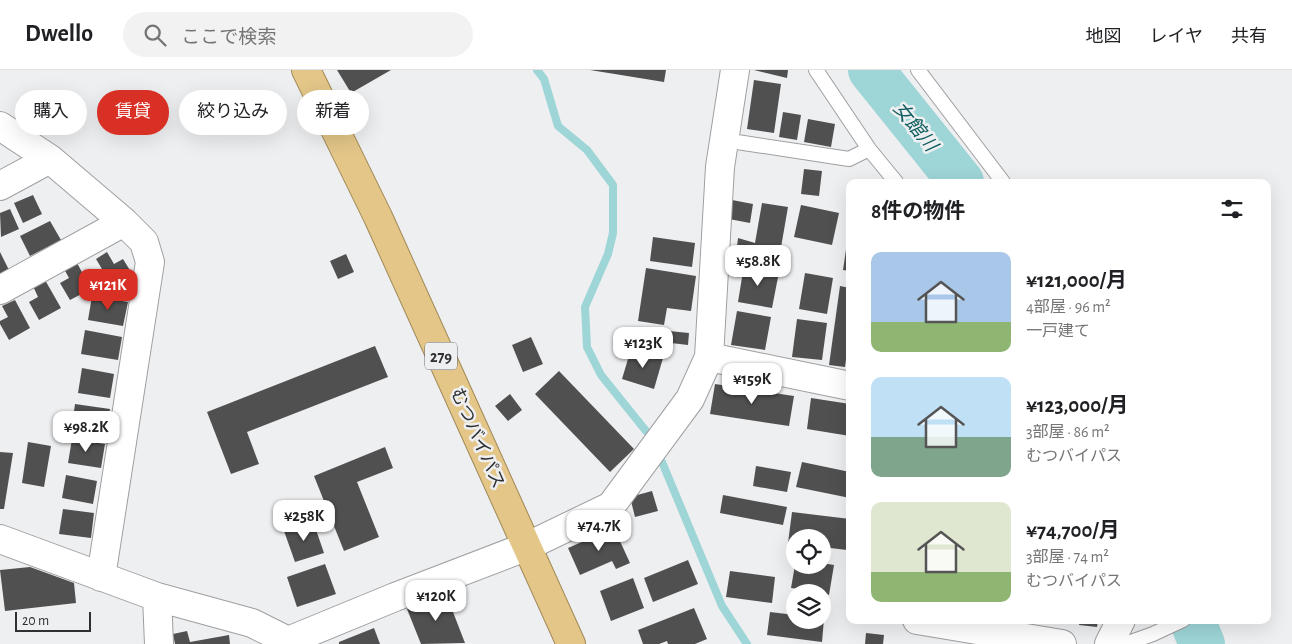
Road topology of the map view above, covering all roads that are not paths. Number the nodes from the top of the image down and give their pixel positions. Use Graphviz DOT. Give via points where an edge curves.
graph roads {
  1 [pos="306,70"];
  2 [pos="736,70"];
  3 [pos="816,70"];
  4 [pos="918,70"];
  5 [pos="0,126"];
  6 [pos="724,140"];
  7 [pos="869,149"];
  8 [pos="50,159"];
  9 [pos="894,179"];
  10 [pos="1001,179"];
  11 [pos="0,186"];
  12 [pos="124,222"];
  13 [pos="0,290"];
  14 [pos="709,357"];
  15 [pos="846,385"];
  16 [pos="0,539"];
  17 [pos="528,546"];
  18 [pos="101,577"];
  19 [pos="157,597"];
  20 [pos="941,624"];
  21 [pos="1119,624"];
  22 [pos="1174,624"];
  23 [pos="289,642"];
  24 [pos="160,644"];
  25 [pos="571,644"];
  26 [pos="1062,644"];
  27 [pos="1108,644"];
  28 [pos="1125,644"];
  1 -- 17 [label="highway, むつバイパス / 279" via="378,217"];
  2 -- 6 [label="street"];
  3 -- 7 [label="lane"];
  4 -- 10 [label="lane"];
  5 -- 8 [label="street"];
  6 -- 7 [label="lane" via="849,159"];
  6 -- 14 [label="street"];
  7 -- 9 [label="lane"];
  8 -- 11 [label="street"];
  8 -- 12 [label="street"];
  12 -- 13 [label="street"];
  12 -- 18 [label="street" via="144,242 150,262"];
  14 -- 15 [label="street"];
  14 -- 17 [label="street" via="690,399 611,506"];
  16 -- 18 [label="street"];
  17 -- 23 [label="street"];
  17 -- 25 [label="highway, むつバイパス / 279"];
  18 -- 19 [label="street"];
  19 -- 23 [label="street" via="252,623"];
  19 -- 24 [label="street"];
  20 -- 26 [label="street"];
  21 -- 27 [label="street"];
  22 -- 28 [label="lane"];
}
